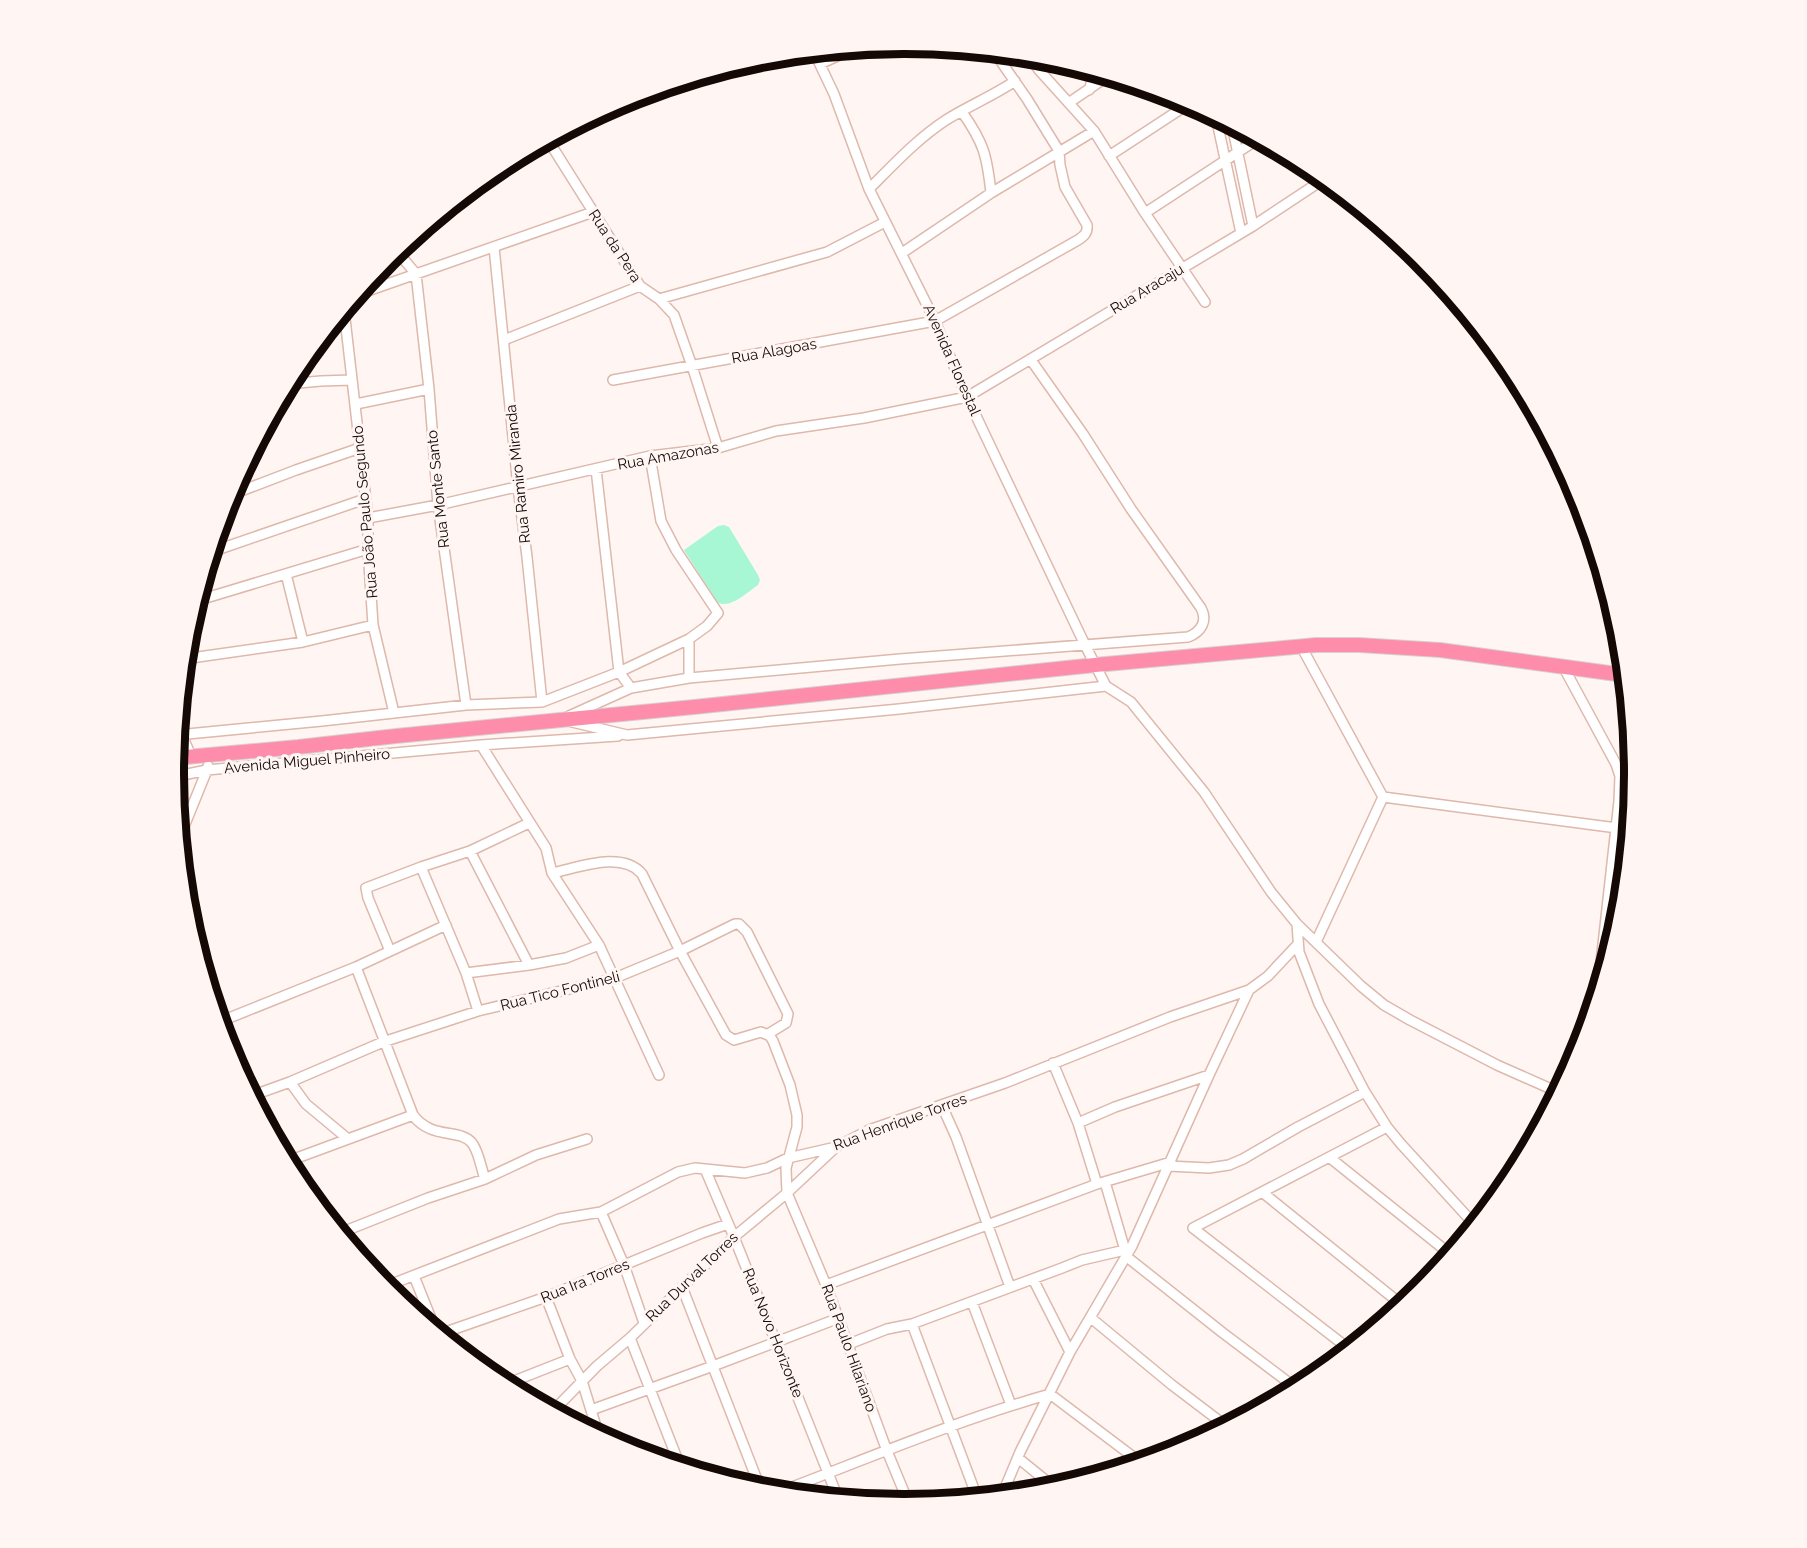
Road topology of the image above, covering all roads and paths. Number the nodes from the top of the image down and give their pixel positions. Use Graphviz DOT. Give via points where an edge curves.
graph roads {
  1 [pos="833,58"];
  2 [pos="818,59"];
  3 [pos="1001,61"];
  4 [pos="820,64"];
  5 [pos="1037,67"];
  6 [pos="1092,80"];
  7 [pos="1015,81"];
  8 [pos="1100,82"];
  9 [pos="1089,90"];
  10 [pos="1070,102"];
  11 [pos="1180,109"];
  12 [pos="962,112"];
  13 [pos="1218,126"];
  14 [pos="1094,131"];
  15 [pos="1234,134"];
  16 [pos="1251,143"];
  17 [pos="551,146"];
  18 [pos="1059,151"];
  19 [pos="1237,153"];
  20 [pos="1109,156"];
  21 [pos="1225,162"];
  22 [pos="1316,184"];
  23 [pos="869,189"];
  24 [pos="991,193"];
  25 [pos="592,212"];
  26 [pos="1145,213"];
  27 [pos="885,222"];
  28 [pos="1253,226"];
  29 [pos="1241,233"];
  30 [pos="494,247"];
  31 [pos="902,253"];
  32 [pos="402,257"];
  33 [pos="1181,268"];
  34 [pos="416,273"];
  35 [pos="640,286"];
  36 [pos="371,290"];
  37 [pos="659,299"];
  38 [pos="1204,302"];
  39 [pos="345,320"];
  40 [pos="935,321"];
  41 [pos="504,340"];
  42 [pos="1031,360"];
  43 [pos="693,366"];
  44 [pos="352,380"];
  45 [pos="613,380"];
  46 [pos="299,383"];
  47 [pos="429,389"];
  48 [pos="967,397"];
  49 [pos="356,404"];
  50 [pos="360,448"];
  51 [pos="718,448"];
  52 [pos="650,456"];
  53 [pos="596,469"];
  54 [pos="518,487"];
  55 [pos="241,491"];
  56 [pos="365,499"];
  57 [pos="438,505"];
  58 [pos="368,518"];
  59 [pos="220,549"];
  60 [pos="368,549"];
  61 [pos="286,574"];
  62 [pos="206,594"];
  63 [pos="374,625"];
  64 [pos="689,639"];
  65 [pos="303,642"];
  66 [pos="1085,645"];
  67 [pos="1301,646"];
  68 [pos="193,658"];
  69 [pos="1095,665"];
  70 [pos="1564,668"];
  71 [pos="619,672"];
  72 [pos="1616,674"];
  73 [pos="689,678"];
  74 [pos="1106,686"];
  75 [pos="631,688"];
  76 [pos="542,702"];
  77 [pos="466,705"];
  78 [pos="394,712"];
  79 [pos="561,719"];
  80 [pos="185,734"];
  81 [pos="627,735"];
  82 [pos="185,744"];
  83 [pos="481,745"];
  84 [pos="211,755"];
  85 [pos="191,756"];
  86 [pos="184,757"];
  87 [pos="207,770"];
  88 [pos="184,775"];
  89 [pos="1383,797"];
  90 [pos="529,823"];
  91 [pos="185,824"];
  92 [pos="1617,828"];
  93 [pos="470,850"];
  94 [pos="421,867"];
  95 [pos="552,873"];
  96 [pos="1297,924"];
  97 [pos="446,925"];
  98 [pos="1604,940"];
  99 [pos="1316,942"];
  100 [pos="1298,944"];
  101 [pos="599,945"];
  102 [pos="390,951"];
  103 [pos="680,951"];
  104 [pos="529,965"];
  105 [pos="356,967"];
  106 [pos="466,973"];
  107 [pos="615,978"];
  108 [pos="1249,990"];
  109 [pos="478,1011"];
  110 [pos="227,1019"];
  111 [pos="768,1034"];
  112 [pos="383,1042"];
  113 [pos="1053,1063"];
  114 [pos="659,1075"];
  115 [pos="1209,1075"];
  116 [pos="290,1082"];
  117 [pos="1551,1089"];
  118 [pos="1365,1092"];
  119 [pos="259,1093"];
  120 [pos="942,1106"];
  121 [pos="413,1115"];
  122 [pos="1078,1123"];
  123 [pos="1387,1127"];
  124 [pos="348,1139"];
  125 [pos="587,1139"];
  126 [pos="836,1147"];
  127 [pos="1329,1157"];
  128 [pos="788,1158"];
  129 [pos="295,1159"];
  130 [pos="1169,1164"];
  131 [pos="705,1169"];
  132 [pos="485,1179"];
  133 [pos="1101,1183"];
  134 [pos="1262,1192"];
  135 [pos="787,1193"];
  136 [pos="601,1212"];
  137 [pos="1469,1219"];
  138 [pos="728,1224"];
  139 [pos="988,1226"];
  140 [pos="347,1230"];
  141 [pos="735,1237"];
  142 [pos="1444,1250"];
  143 [pos="1126,1254"];
  144 [pos="624,1265"];
  145 [pos="414,1276"];
  146 [pos="1034,1279"];
  147 [pos="394,1283"];
  148 [pos="826,1285"];
  149 [pos="682,1287"];
  150 [pos="1010,1287"];
  151 [pos="546,1297"];
  152 [pos="1395,1299"];
  153 [pos="972,1302"];
  154 [pos="430,1316"];
  155 [pos="839,1318"];
  156 [pos="1091,1318"];
  157 [pos="644,1323"];
  158 [pos="912,1324"];
  159 [pos="448,1331"];
  160 [pos="630,1338"];
  161 [pos="776,1342"];
  162 [pos="849,1344"];
  163 [pos="1343,1344"];
  164 [pos="1070,1352"];
  165 [pos="570,1359"];
  166 [pos="713,1366"];
  167 [pos="515,1381"];
  168 [pos="582,1381"];
  169 [pos="1289,1383"];
  170 [pos="650,1389"];
  171 [pos="1050,1394"];
  172 [pos="1011,1405"];
  173 [pos="558,1406"];
  174 [pos="591,1410"];
  175 [pos="1220,1421"];
  176 [pos="596,1425"];
  177 [pos="951,1426"];
  178 [pos="887,1451"];
  179 [pos="677,1457"];
  180 [pos="1133,1457"];
  181 [pos="1018,1458"];
  182 [pos="829,1473"];
  183 [pos="757,1478"];
  184 [pos="1045,1480"];
  185 [pos="796,1486"];
  186 [pos="1006,1487"];
  187 [pos="835,1490"];
  188 [pos="974,1490"];
  189 [pos="905,1494"];
  1 -- 4 [label="street"];
  2 -- 4 [label="street, Avenida Florestal"];
  3 -- 7 [label="street"];
  4 -- 23 [label="street, Avenida Florestal"];
  5 -- 10 [label="street"];
  6 -- 9 [label="street"];
  7 -- 12 [label="street"];
  7 -- 18 [label="street"];
  8 -- 9 [label="street"];
  9 -- 10 [label="street"];
  10 -- 14 [label="street"];
  11 -- 20 [label="street"];
  12 -- 23 [label="street" via="912,146"];
  12 -- 24 [label="street" via="986,155"];
  13 -- 21 [label="street"];
  14 -- 18 [label="street"];
  14 -- 20 [label="street"];
  15 -- 19 [label="street"];
  16 -- 19 [label="street"];
  17 -- 25 [label="street, Rua da Pera"];
  18 -- 24 [label="street"];
  18 -- 40 [label="street, Rua Alagoas" via="1065,187 1087,225 1087,232"];
  19 -- 21 [label="street"];
  19 -- 28 [label="street"];
  20 -- 26 [label="street"];
  21 -- 26 [label="street"];
  21 -- 29 [label="street"];
  22 -- 28 [label="street, Rua Aracaju"];
  23 -- 27 [label="street, Avenida Florestal"];
  24 -- 31 [label="street"];
  25 -- 30 [label="street"];
  25 -- 35 [label="street, Rua da Pera"];
  26 -- 33 [label="street"];
  27 -- 31 [label="street, Avenida Florestal"];
  27 -- 37 [label="street" via="827,252"];
  28 -- 29 [label="street, Rua Aracaju"];
  29 -- 33 [label="street, Rua Aracaju"];
  30 -- 34 [label="street"];
  30 -- 41 [label="street, Rua Ramiro Miranda"];
  31 -- 40 [label="street, Avenida Florestal"];
  32 -- 34 [label="street"];
  33 -- 38 [label="street"];
  33 -- 42 [label="street, Rua Aracaju"];
  34 -- 36 [label="street"];
  34 -- 47 [label="street, Rua Monte Santo"];
  35 -- 37 [label="street, Rua da Pera"];
  35 -- 41 [label="street"];
  37 -- 43 [label="street, Rua da Pera" via="674,315"];
  39 -- 44 [label="street, Rua João Paulo Segundo"];
  40 -- 43 [label="street, Rua Alagoas"];
  40 -- 48 [label="street, Avenida Florestal"];
  41 -- 54 [label="street, Rua Ramiro Miranda"];
  42 -- 48 [label="street, Rua Aracaju"];
  42 -- 66 [label="street" via="1203,613 1202,627 1188,637"];
  43 -- 45 [label="street, Rua Alagoas"];
  43 -- 51 [label="street, Rua da Pera"];
  44 -- 46 [label="street"];
  44 -- 49 [label="street, Rua João Paulo Segundo"];
  47 -- 49 [label="street"];
  47 -- 57 [label="street, Rua Monte Santo"];
  48 -- 51 [label="street, Rua Amazonas" via="776,431"];
  48 -- 66 [label="street, Avenida Florestal"];
  49 -- 50 [label="street, Rua João Paulo Segundo"];
  50 -- 55 [label="street"];
  50 -- 56 [label="street, Rua João Paulo Segundo"];
  51 -- 52 [label="street, Rua Amazonas"];
  52 -- 53 [label="street, Rua Amazonas"];
  52 -- 64 [label="street" via="660,521 718,613"];
  53 -- 54 [label="street, Rua Amazonas"];
  53 -- 71 [label="street"];
  54 -- 57 [label="street, Rua Amazonas"];
  54 -- 76 [label="street, Rua Ramiro Miranda"];
  56 -- 58 [label="street, Rua João Paulo Segundo"];
  56 -- 59 [label="street"];
  57 -- 58 [label="street, Rua Amazonas"];
  57 -- 77 [label="street, Rua Monte Santo"];
  58 -- 60 [label="street, Rua João Paulo Segundo"];
  60 -- 61 [label="street"];
  60 -- 63 [label="street, Rua João Paulo Segundo"];
  61 -- 62 [label="street"];
  61 -- 65 [label="street"];
  63 -- 65 [label="street"];
  63 -- 78 [label="street, Rua João Paulo Segundo"];
  64 -- 71 [label="street"];
  64 -- 73 [label="street"];
  65 -- 68 [label="street"];
  66 -- 69 [label="street, Avenida Florestal"];
  66 -- 73 [label="street"];
  67 -- 69 [label="highway"];
  67 -- 70 [label="highway" via="1440,650"];
  67 -- 89 [label="street"];
  69 -- 74 [label="street, Avenida Florestal"];
  69 -- 79 [label="highway"];
  70 -- 72 [label="highway"];
  70 -- 92 [label="street" via="1619,769"];
  71 -- 75 [label="street"];
  71 -- 76 [label="street"];
  73 -- 75 [label="street"];
  74 -- 81 [label="street, Avenida Miguel Pinheiro"];
  74 -- 96 [label="street" via="1131,702 1204,792"];
  75 -- 79 [label="street"];
  76 -- 77 [label="street"];
  77 -- 78 [label="street"];
  78 -- 80 [label="street"];
  79 -- 81 [label="street"];
  79 -- 84 [label="highway"];
  81 -- 83 [label="street, Avenida Miguel Pinheiro"];
  82 -- 85 [label="street"];
  83 -- 87 [label="street, Avenida Miguel Pinheiro"];
  83 -- 90 [label="street"];
  84 -- 85 [label="highway"];
  84 -- 87 [label="street"];
  85 -- 86 [label="highway"];
  87 -- 88 [label="street"];
  87 -- 91 [label="street, Avenida Miguel Pinheiro"];
  89 -- 92 [label="street"];
  89 -- 99 [label="street"];
  90 -- 93 [label="street"];
  90 -- 95 [label="street" via="546,848"];
  92 -- 98 [label="street"];
  93 -- 94 [label="street"];
  93 -- 104 [label="street"];
  94 -- 97 [label="street"];
  94 -- 102 [label="street" via="366,888"];
  95 -- 101 [label="street"];
  95 -- 103 [label="street" via="602,862 618,861 633,866 642,874"];
  96 -- 99 [label="street"];
  96 -- 100 [label="street"];
  97 -- 102 [label="street"];
  97 -- 106 [label="street"];
  99 -- 117 [label="street" via="1384,1005"];
  100 -- 108 [label="street, Rua Henrique Torres"];
  100 -- 118 [label="street" via="1319,1004"];
  101 -- 104 [label="street" via="566,958"];
  101 -- 107 [label="street"];
  102 -- 105 [label="street"];
  103 -- 107 [label="street, Rua Tico Fontineli"];
  103 -- 111 [label="street" via="729,1038"];
  103 -- 111 [label="street, Rua Tico Fontineli" via="740,924 788,1014 786,1023"];
  104 -- 106 [label="street"];
  105 -- 110 [label="street"];
  105 -- 112 [label="street"];
  106 -- 109 [label="street"];
  107 -- 109 [label="street, Rua Tico Fontineli"];
  107 -- 114 [label="street"];
  108 -- 113 [label="street, Rua Henrique Torres"];
  108 -- 115 [label="street"];
  109 -- 112 [label="street, Rua Tico Fontineli"];
  111 -- 128 [label="street" via="777,1049 798,1115"];
  112 -- 116 [label="street, Rua Tico Fontineli"];
  112 -- 121 [label="street"];
  113 -- 120 [label="street, Rua Henrique Torres"];
  113 -- 122 [label="street"];
  115 -- 122 [label="street"];
  115 -- 130 [label="street"];
  116 -- 119 [label="street, Rua Tico Fontineli"];
  116 -- 124 [label="street" via="306,1104"];
  118 -- 123 [label="street"];
  118 -- 130 [label="street" via="1243,1160 1209,1168"];
  120 -- 126 [label="street, Rua Henrique Torres" via="869,1130"];
  120 -- 139 [label="street"];
  121 -- 124 [label="street"];
  121 -- 132 [label="street" via="427,1128 471,1141"];
  122 -- 133 [label="street"];
  123 -- 127 [label="street"];
  123 -- 137 [label="street"];
  124 -- 129 [label="street"];
  125 -- 132 [label="street" via="536,1155"];
  126 -- 128 [label="street, Rua Henrique Torres"];
  126 -- 135 [label="street, Rua Durval Torres"];
  127 -- 134 [label="street"];
  127 -- 142 [label="street"];
  128 -- 131 [label="street, Rua Henrique Torres" via="745,1173"];
  128 -- 135 [label="street"];
  130 -- 133 [label="street"];
  130 -- 143 [label="street"];
  131 -- 136 [label="street, Rua Henrique Torres" via="678,1172"];
  131 -- 138 [label="street, Rua Novo Horizonte"];
  132 -- 140 [label="street"];
  133 -- 139 [label="street"];
  133 -- 143 [label="street"];
  134 -- 152 [label="street"];
  134 -- 163 [label="street" via="1193,1228"];
  135 -- 141 [label="street, Rua Durval Torres"];
  135 -- 148 [label="street, Rua Paulo Hilariano"];
  136 -- 144 [label="street"];
  136 -- 145 [label="street, Rua Henrique Torres" via="559,1219"];
  138 -- 141 [label="street, Rua Novo Horizonte"];
  138 -- 144 [label="street, Rua Ira Torres"];
  139 -- 148 [label="street"];
  139 -- 150 [label="street"];
  141 -- 149 [label="street, Rua Durval Torres"];
  141 -- 161 [label="street, Rua Novo Horizonte"];
  143 -- 146 [label="street" via="1082,1260"];
  143 -- 156 [label="street"];
  143 -- 169 [label="street"];
  144 -- 151 [label="street, Rua Ira Torres"];
  144 -- 157 [label="street"];
  145 -- 147 [label="street, Rua Henrique Torres"];
  145 -- 154 [label="street"];
  146 -- 150 [label="street"];
  146 -- 164 [label="street"];
  148 -- 155 [label="street, Rua Paulo Hilariano"];
  149 -- 157 [label="street, Rua Durval Torres"];
  149 -- 166 [label="street"];
  150 -- 153 [label="street"];
  151 -- 159 [label="street, Rua Ira Torres"];
  151 -- 165 [label="street"];
  153 -- 158 [label="street"];
  153 -- 172 [label="street"];
  155 -- 161 [label="street"];
  155 -- 162 [label="street, Rua Paulo Hilariano"];
  156 -- 164 [label="street"];
  156 -- 175 [label="street"];
  157 -- 160 [label="street, Rua Durval Torres"];
  158 -- 162 [label="street"];
  158 -- 177 [label="street"];
  160 -- 168 [label="street, Rua Durval Torres"];
  160 -- 170 [label="street"];
  161 -- 166 [label="street"];
  161 -- 182 [label="street, Rua Novo Horizonte"];
  162 -- 178 [label="street, Rua Paulo Hilariano"];
  164 -- 171 [label="street"];
  165 -- 167 [label="street"];
  165 -- 168 [label="street"];
  166 -- 170 [label="street"];
  166 -- 183 [label="street"];
  168 -- 173 [label="street, Rua Durval Torres"];
  168 -- 174 [label="street"];
  170 -- 174 [label="street"];
  170 -- 179 [label="street"];
  171 -- 172 [label="street"];
  171 -- 180 [label="street"];
  171 -- 181 [label="street"];
  172 -- 177 [label="street"];
  174 -- 176 [label="street"];
  177 -- 178 [label="street"];
  177 -- 188 [label="street"];
  178 -- 182 [label="street"];
  178 -- 189 [label="street, Rua Paulo Hilariano"];
  181 -- 184 [label="street"];
  181 -- 186 [label="street"];
  182 -- 185 [label="street"];
  182 -- 187 [label="street, Rua Novo Horizonte"];
}
